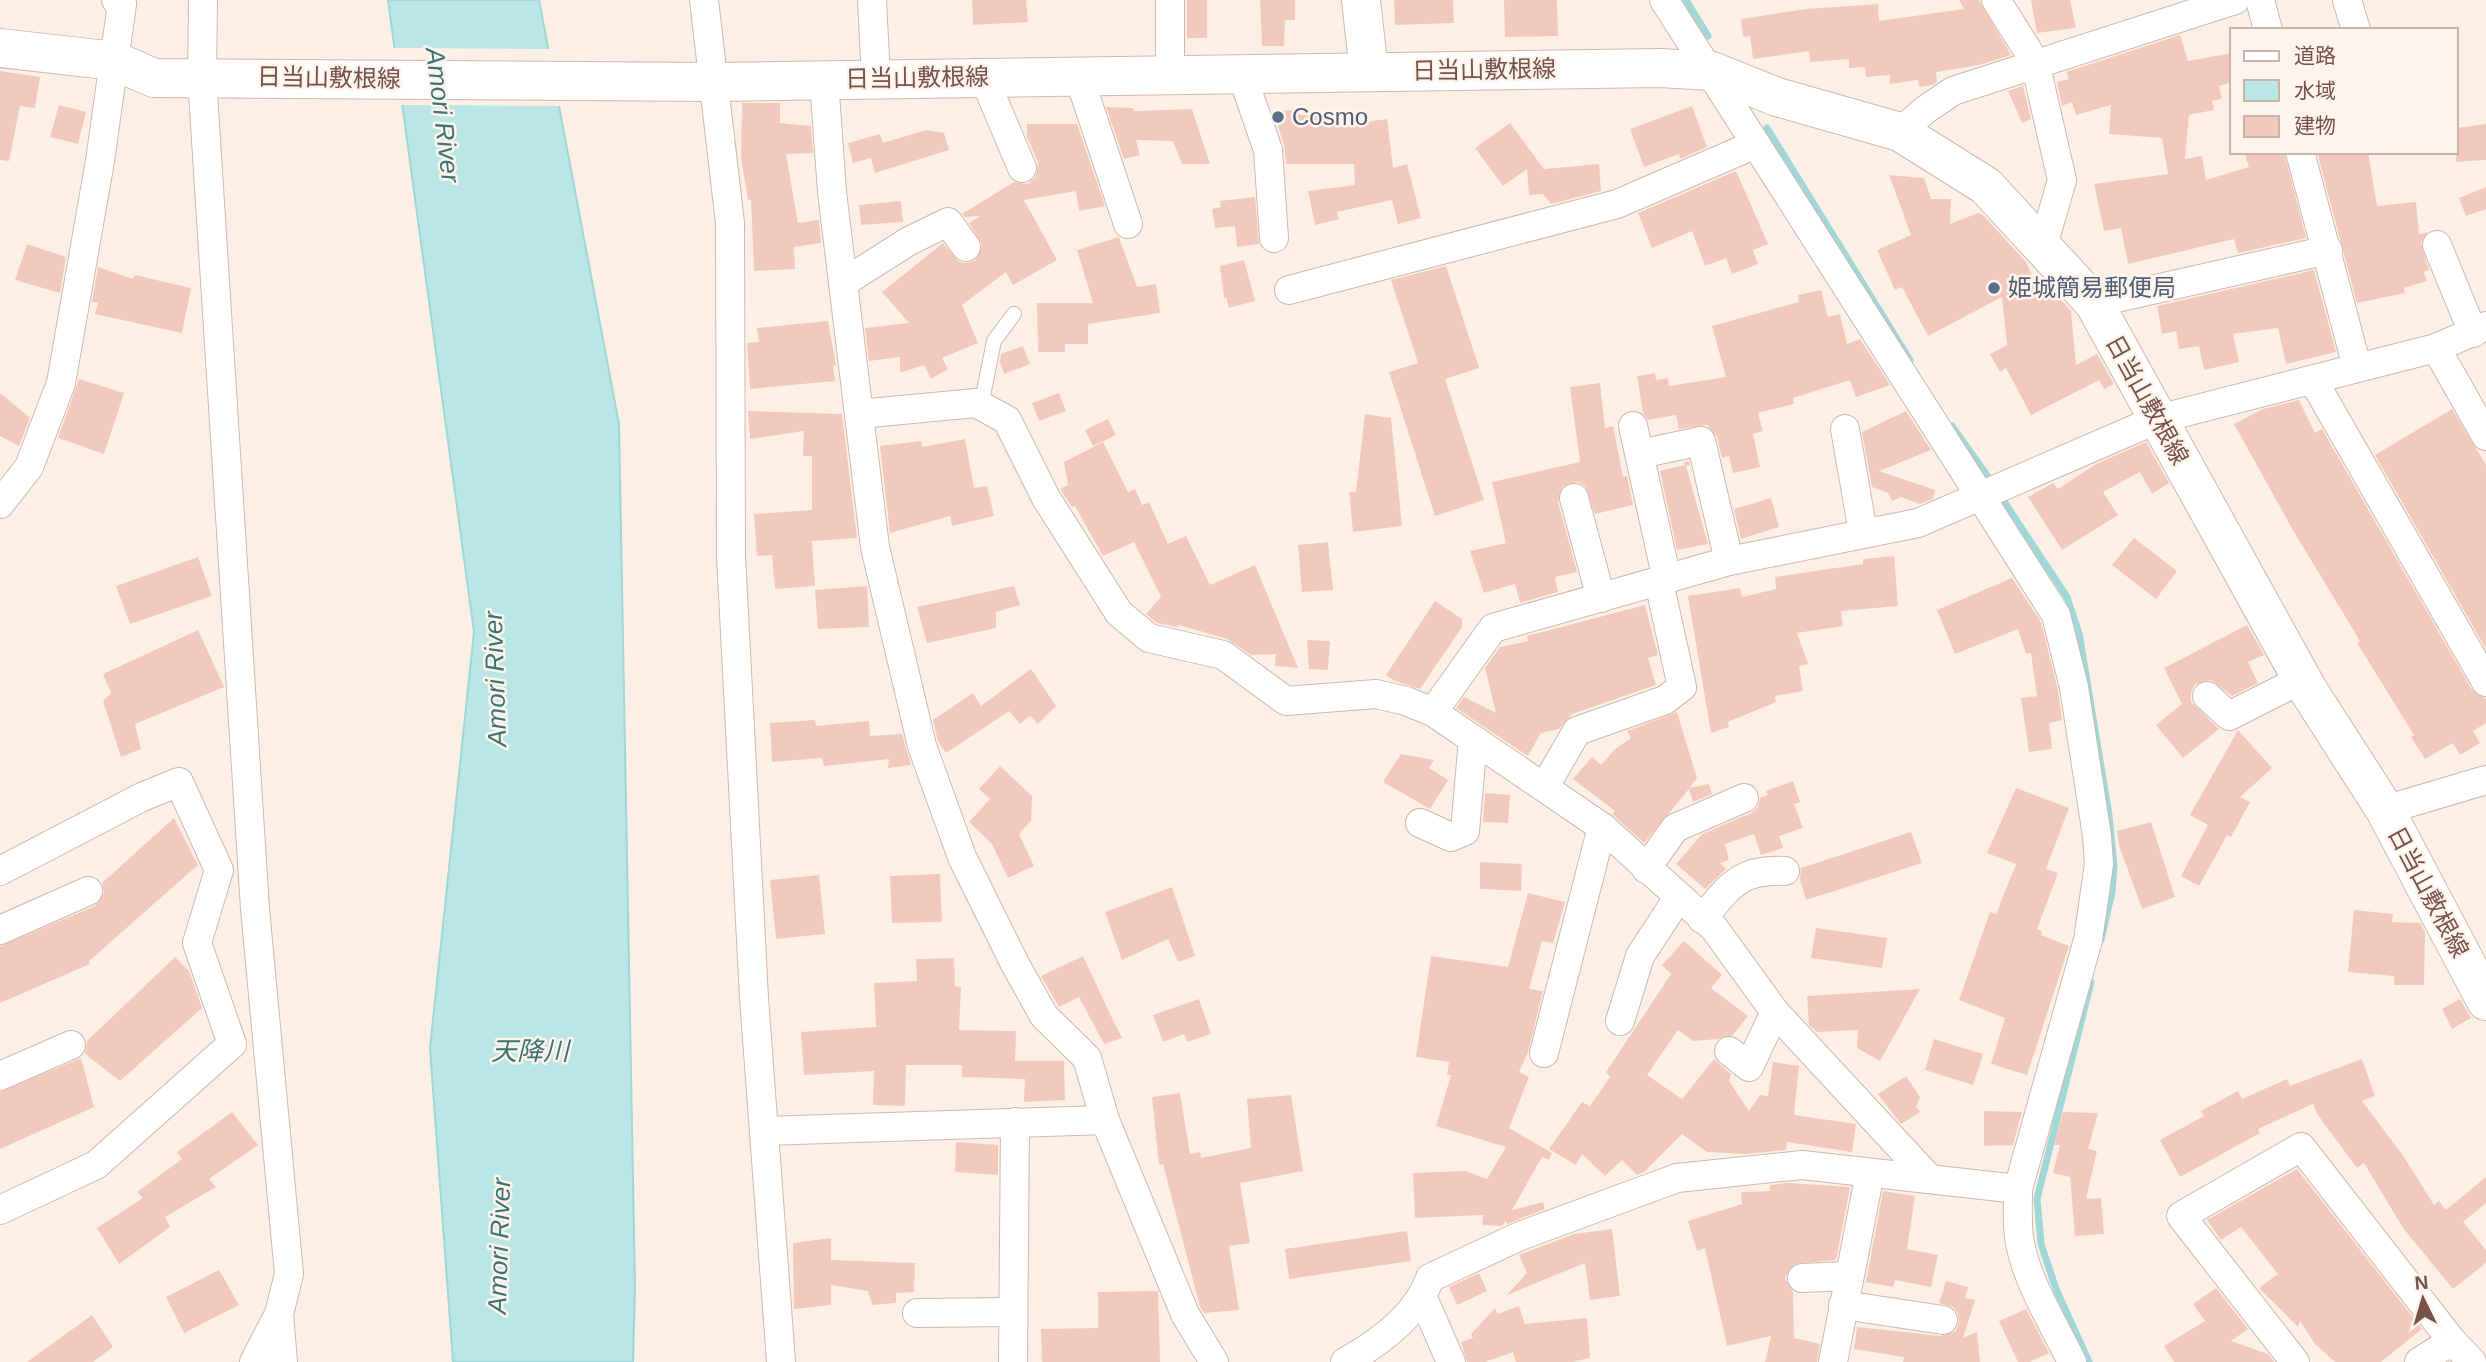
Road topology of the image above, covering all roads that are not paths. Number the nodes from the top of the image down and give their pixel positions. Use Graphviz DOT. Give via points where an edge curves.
graph roads {
  1 [pos="116,0"];
  2 [pos="203,0"];
  3 [pos="704,0"];
  4 [pos="872,0"];
  5 [pos="1170,0"];
  6 [pos="1361,0"];
  7 [pos="1664,0"];
  8 [pos="1996,0"];
  9 [pos="2235,0"];
  10 [pos="2260,0"];
  11 [pos="2347,0"];
  12 [pos="2267,28"];
  13 [pos="2355,28"];
  14 [pos="0,48"];
  15 [pos="115,61"];
  16 [pos="2035,62"];
  17 [pos="1712,71"];
  18 [pos="1369,72"];
  19 [pos="1242,75"];
  20 [pos="1171,76"];
  21 [pos="202,77"];
  22 [pos="1079,77"];
  23 [pos="876,78"];
  24 [pos="984,78"];
  25 [pos="824,80"];
  26 [pos="704,82"];
  27 [pos="1900,132"];
  28 [pos="1756,144"];
  29 [pos="2301,154"];
  30 [pos="1022,168"];
  31 [pos="1128,224"];
  32 [pos="1274,238"];
  33 [pos="2437,245"];
  34 [pos="967,247"];
  35 [pos="2042,250"];
  36 [pos="2329,250"];
  37 [pos="843,283"];
  38 [pos="1289,290"];
  39 [pos="2094,303"];
  40 [pos="1014,313"];
  41 [pos="2480,329"];
  42 [pos="2436,348"];
  43 [pos="2357,367"];
  44 [pos="2313,380"];
  45 [pos="981,406"];
  46 [pos="859,414"];
  47 [pos="2158,419"];
  48 [pos="1633,426"];
  49 [pos="1844,429"];
  50 [pos="2486,436"];
  51 [pos="1640,454"];
  52 [pos="1981,495"];
  53 [pos="1574,498"];
  54 [pos="0,504"];
  55 [pos="1863,532"];
  56 [pos="1729,561"];
  57 [pos="1663,581"];
  58 [pos="1601,598"];
  59 [pos="2302,679"];
  60 [pos="2486,681"];
  61 [pos="2207,696"];
  62 [pos="1433,712"];
  63 [pos="1473,740"];
  64 [pos="2486,780"];
  65 [pos="1545,786"];
  66 [pos="1744,799"];
  67 [pos="2385,810"];
  68 [pos="1420,823"];
  69 [pos="1602,827"];
  70 [pos="1646,869"];
  71 [pos="0,871"];
  72 [pos="1785,871"];
  73 [pos="88,891"];
  74 [pos="1678,898"];
  75 [pos="1702,919"];
  76 [pos="0,930"];
  77 [pos="2482,986"];
  78 [pos="1775,1012"];
  79 [pos="1620,1021"];
  80 [pos="71,1045"];
  81 [pos="1729,1051"];
  82 [pos="1544,1053"];
  83 [pos="0,1076"];
  84 [pos="1105,1120"];
  85 [pos="1015,1122"];
  86 [pos="765,1131"];
  87 [pos="1870,1173"];
  88 [pos="1927,1176"];
  89 [pos="2018,1189"];
  90 [pos="0,1210"];
  91 [pos="1848,1276"];
  92 [pos="1802,1278"];
  93 [pos="1423,1298"];
  94 [pos="1843,1305"];
  95 [pos="1013,1312"];
  96 [pos="918,1313"];
  97 [pos="279,1314"];
  98 [pos="1943,1320"];
  99 [pos="2452,1341"];
  100 [pos="254,1362"];
  101 [pos="283,1362"];
  102 [pos="781,1362"];
  103 [pos="1013,1362"];
  104 [pos="1214,1362"];
  105 [pos="1345,1362"];
  106 [pos="1451,1362"];
  107 [pos="1833,1362"];
  108 [pos="2072,1362"];
  109 [pos="2295,1362"];
  110 [pos="2419,1362"];
  111 [pos="2472,1362"];
  1 -- 15 [label="street" via="122,4"];
  2 -- 21 [label="street"];
  3 -- 26 [label="street"];
  4 -- 23 [label="street"];
  5 -- 20 [label="street"];
  6 -- 18 [label="main road"];
  7 -- 17 [label="street"];
  8 -- 16 [label="street"];
  9 -- 16 [label="street"];
  10 -- 12 [label="street"];
  11 -- 13 [label="street"];
  14 -- 15 [label="main road, 日当山敷根線"];
  15 -- 21 [label="main road, 日当山敷根線" via="154,78"];
  15 -- 54 [label="street" via="61,383 29,467"];
  16 -- 27 [label="street" via="1953,91"];
  16 -- 35 [label="street" via="2062,180"];
  17 -- 18 [label="main road, 日当山敷根線"];
  17 -- 27 [label="main road, 日当山敷根線" via="1777,97"];
  17 -- 28 [label="street"];
  18 -- 19 [label="main road, 日当山敷根線"];
  19 -- 20 [label="main road, 日当山敷根線"];
  19 -- 32 [label="street" via="1268,150"];
  20 -- 22 [label="main road, 日当山敷根線"];
  21 -- 26 [label="main road, 日当山敷根線"];
  21 -- 97 [label="street" via="255,909 289,1274"];
  22 -- 24 [label="main road, 日当山敷根線"];
  22 -- 31 [label="street"];
  23 -- 24 [label="main road, 日当山敷根線"];
  23 -- 25 [label="main road, 日当山敷根線"];
  24 -- 30 [label="street"];
  25 -- 26 [label="main road, 日当山敷根線"];
  25 -- 37 [label="street"];
  26 -- 86 [label="street" via="730,223 732,555"];
  27 -- 35 [label="main road, 日当山敷根線" via="1986,186"];
  28 -- 38 [label="street" via="1617,204"];
  28 -- 52 [label="street"];
  29 -- 36 [label="street"];
  33 -- 41 [label="street"];
  34 -- 37 [label="street" via="948,222"];
  35 -- 39 [label="main road, 日当山敷根線"];
  36 -- 39 [label="street"];
  36 -- 43 [label="street"];
  37 -- 46 [label="street"];
  39 -- 47 [label="main road, 日当山敷根線"];
  40 -- 45 [label="lane" via="994,341"];
  41 -- 42 [label="street"];
  42 -- 43 [label="street"];
  42 -- 50 [label="street"];
  43 -- 44 [label="street"];
  44 -- 47 [label="street"];
  44 -- 60 [label="street"];
  45 -- 46 [label="street"];
  45 -- 62 [label="street" via="1007,420 1046,498 1119,612 1149,638 1223,655 1286,701 1376,694"];
  46 -- 84 [label="street" via="875,547 922,746 968,869 1044,1016 1087,1058"];
  47 -- 52 [label="street"];
  47 -- 59 [label="main road, 日当山敷根線"];
  48 -- 51 [label="street"];
  49 -- 55 [label="street"];
  51 -- 56 [label="street" via="1701,441"];
  51 -- 57 [label="street"];
  52 -- 55 [label="street" via="1918,523"];
  52 -- 89 [label="street" via="2056,615 2074,687 2098,845 2088,940"];
  53 -- 58 [label="street"];
  55 -- 56 [label="street"];
  56 -- 57 [label="street"];
  57 -- 58 [label="street"];
  57 -- 65 [label="street" via="1682,687 1665,700 1577,731"];
  58 -- 62 [label="street" via="1493,628"];
  59 -- 61 [label="street" via="2229,716"];
  59 -- 67 [label="main road, 日当山敷根線"];
  62 -- 63 [label="street"];
  63 -- 65 [label="street"];
  63 -- 68 [label="street" via="1465,831 1451,837"];
  64 -- 67 [label="street"];
  65 -- 69 [label="street"];
  66 -- 70 [label="street" via="1675,828"];
  67 -- 77 [label="main road, 日当山敷根線"];
  69 -- 70 [label="street"];
  69 -- 82 [label="street"];
  70 -- 74 [label="street"];
  71 -- 90 [label="street" via="179,782 219,870 197,943 232,1044 96,1165"];
  72 -- 75 [label="street" via="1755,872 1735,881"];
  73 -- 76 [label="street"];
  74 -- 75 [label="street"];
  74 -- 79 [label="street" via="1640,956"];
  75 -- 78 [label="street" via="1723,938"];
  78 -- 81 [label="street" via="1749,1066"];
  78 -- 88 [label="street"];
  80 -- 83 [label="street"];
  84 -- 85 [label="street"];
  84 -- 104 [label="street" via="1185,1314"];
  85 -- 86 [label="street"];
  85 -- 95 [label="street"];
  86 -- 102 [label="street"];
  87 -- 88 [label="street"];
  87 -- 91 [label="street"];
  87 -- 93 [label="street" via="1802,1165 1677,1178 1520,1236 1430,1278"];
  88 -- 89 [label="street"];
  89 -- 108 [label="street" via="2020,1240"];
  91 -- 92 [label="street"];
  91 -- 94 [label="street"];
  93 -- 105 [label="street" via="1374,1346"];
  93 -- 106 [label="street"];
  94 -- 98 [label="street"];
  94 -- 107 [label="street"];
  95 -- 96 [label="street"];
  95 -- 103 [label="street"];
  97 -- 100 [label="street"];
  97 -- 101 [label="street"];
  99 -- 109 [label="street" via="2301,1147 2182,1216"];
  99 -- 110 [label="street"];
  99 -- 111 [label="street"];
}
